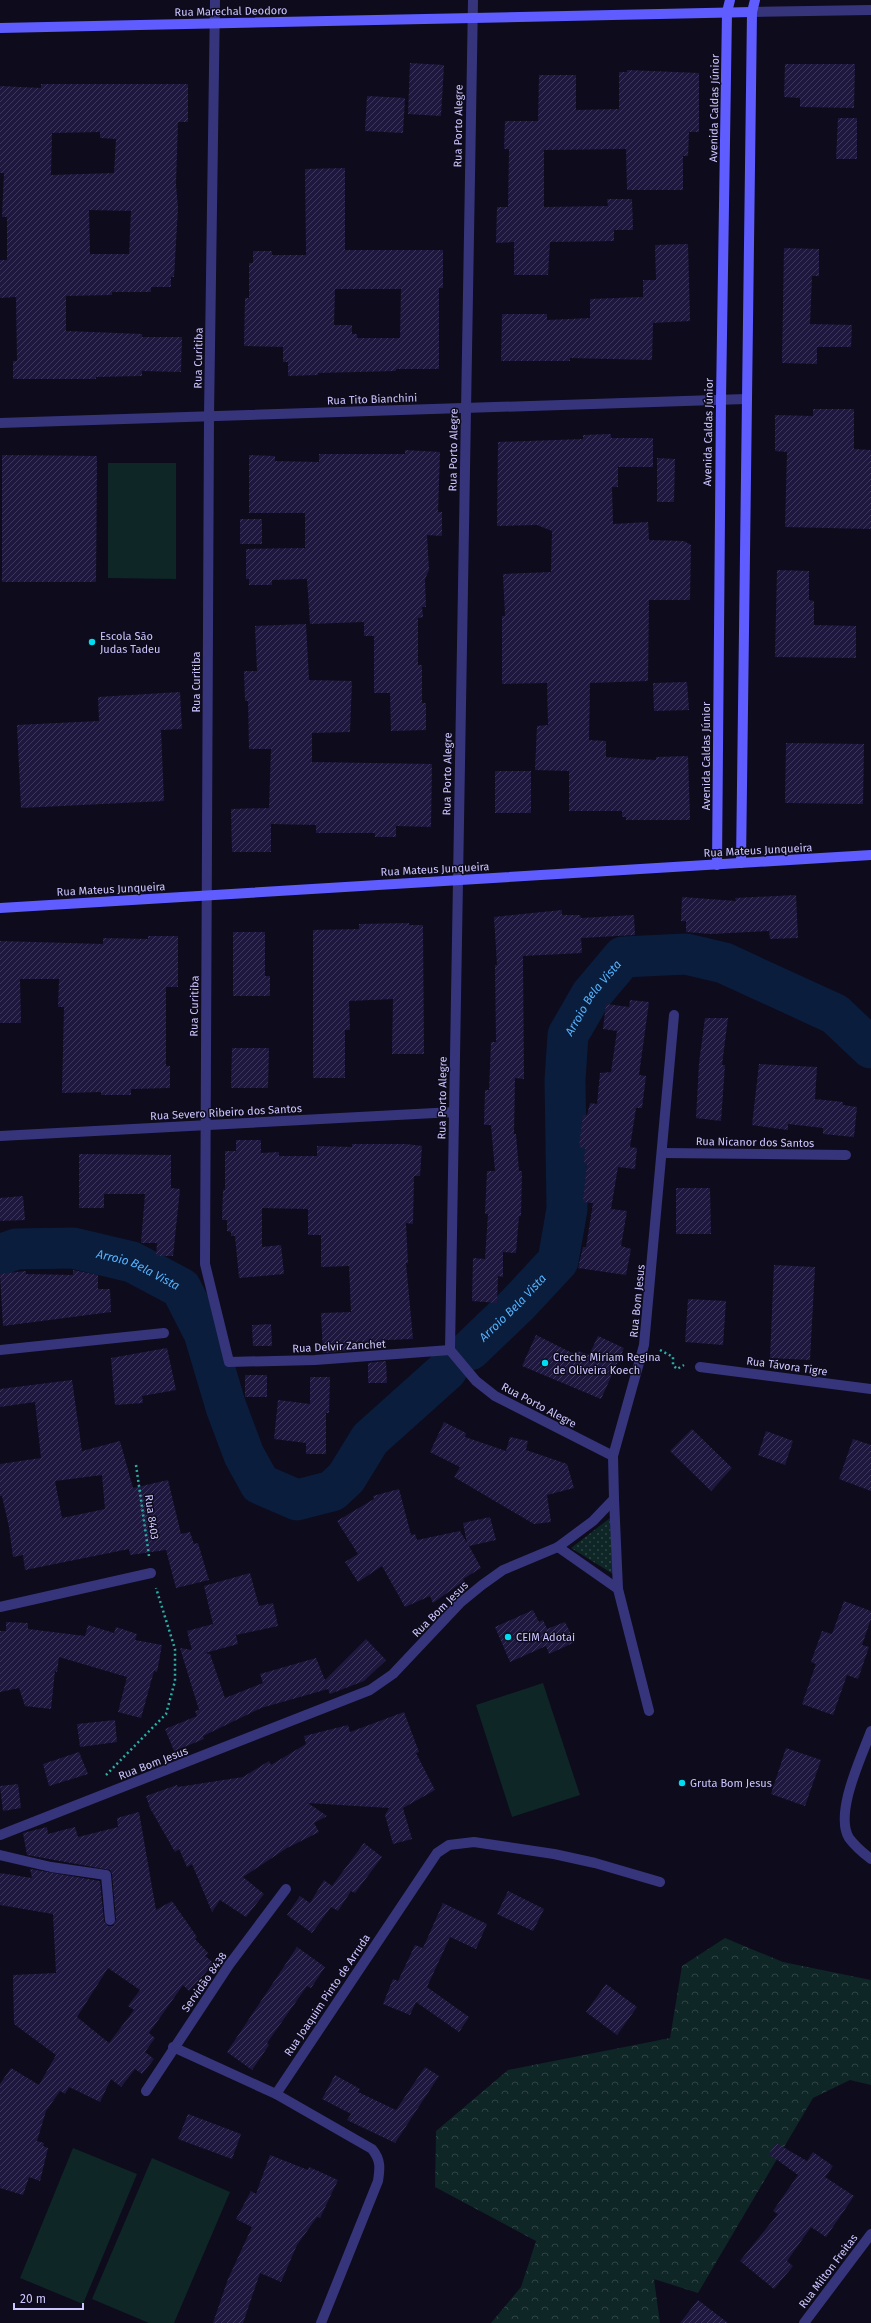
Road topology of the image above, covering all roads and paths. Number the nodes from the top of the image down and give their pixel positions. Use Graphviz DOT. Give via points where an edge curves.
graph roads {
  1 [pos="215,0"];
  2 [pos="473,0"];
  3 [pos="730,0"];
  4 [pos="754,0"];
  5 [pos="871,10"];
  6 [pos="727,12"];
  7 [pos="752,12"];
  8 [pos="472,18"];
  9 [pos="213,24"];
  10 [pos="0,28"];
  11 [pos="721,399"];
  12 [pos="746,399"];
  13 [pos="466,408"];
  14 [pos="209,416"];
  15 [pos="0,423"];
  16 [pos="871,855"];
  17 [pos="741,863"];
  18 [pos="717,865"];
  19 [pos="458,880"];
  20 [pos="208,895"];
  21 [pos="0,908"];
  22 [pos="674,1015"];
  23 [pos="454,1112"];
  24 [pos="205,1125"];
  25 [pos="0,1136"];
  26 [pos="663,1153"];
  27 [pos="846,1155"];
  28 [pos="164,1333"];
  29 [pos="644,1345"];
  30 [pos="0,1350"];
  31 [pos="450,1350"];
  32 [pos="229,1362"];
  33 [pos="700,1367"];
  34 [pos="871,1390"];
  35 [pos="613,1456"];
  36 [pos="136,1465"];
  37 [pos="614,1499"];
  38 [pos="558,1547"];
  39 [pos="151,1572"];
  40 [pos="618,1589"];
  41 [pos="0,1607"];
  42 [pos="649,1711"];
  43 [pos="871,1731"];
  44 [pos="104,1777"];
  45 [pos="0,1835"];
  46 [pos="0,1854"];
  47 [pos="871,1859"];
  48 [pos="660,1882"];
  49 [pos="286,1890"];
  50 [pos="110,1920"];
  51 [pos="173,2047"];
  52 [pos="146,2091"];
  53 [pos="276,2094"];
  54 [pos="871,2234"];
  55 [pos="321,2323"];
  56 [pos="804,2323"];
  1 -- 9 [label="street, Rua Curitiba"];
  2 -- 8 [label="street, Rua Porto Alegre"];
  3 -- 6 [label="main road, Avenida Caldas Júnior"];
  4 -- 7 [label="main road"];
  5 -- 7 [label="street, Rua Marechal Deodoro"];
  6 -- 7 [label="main road, Rua Marechal Deodoro"];
  6 -- 8 [label="main road, Rua Marechal Deodoro"];
  6 -- 11 [label="main road, Avenida Caldas Júnior"];
  7 -- 12 [label="main road"];
  8 -- 9 [label="main road, Rua Marechal Deodoro"];
  8 -- 13 [label="street, Rua Porto Alegre"];
  9 -- 10 [label="main road, Rua Marechal Deodoro"];
  9 -- 14 [label="street, Rua Curitiba"];
  11 -- 12 [label="street, Rua Tito Bianchini"];
  11 -- 13 [label="street, Rua Tito Bianchini"];
  11 -- 18 [label="main road, Avenida Caldas Júnior"];
  12 -- 17 [label="main road"];
  13 -- 14 [label="street, Rua Tito Bianchini"];
  13 -- 19 [label="street, Rua Porto Alegre"];
  14 -- 15 [label="street, Rua Tito Bianchini"];
  14 -- 20 [label="street, Rua Curitiba"];
  16 -- 17 [label="main road, Rua Mateus Junqueira"];
  17 -- 18 [label="main road, Rua Mateus Junqueira"];
  18 -- 19 [label="main road, Rua Mateus Junqueira"];
  19 -- 20 [label="main road, Rua Mateus Junqueira"];
  19 -- 23 [label="street, Rua Porto Alegre"];
  20 -- 21 [label="main road, Rua Mateus Junqueira"];
  20 -- 24 [label="street, Rua Curitiba"];
  22 -- 26 [label="street, Rua Bom Jesus"];
  23 -- 24 [label="street, Rua Severo Ribeiro dos Santos"];
  23 -- 31 [label="street, Rua Porto Alegre"];
  24 -- 25 [label="street, Rua Severo Ribeiro dos Santos"];
  24 -- 32 [label="street, Rua Curitiba" via="205,1264"];
  26 -- 27 [label="street, Rua Nicanor dos Santos"];
  26 -- 29 [label="street, Rua Bom Jesus"];
  28 -- 30 [label="street"];
  29 -- 33 [label="path" via="673,1357 673,1365 677,1369 687,1364"];
  29 -- 35 [label="street, Rua Bom Jesus"];
  31 -- 32 [label="street, Rua Delvir Zanchet" via="323,1360"];
  31 -- 35 [label="street, Rua Porto Alegre" via="476,1381 495,1396"];
  33 -- 34 [label="street, Rua Távora Tigre"];
  35 -- 37 [label="street, Rua Bom Jesus"];
  36 -- 39 [label="path, Rua 8403"];
  37 -- 38 [label="street, Rua Bom Jesus" via="593,1521"];
  37 -- 40 [label="street"];
  38 -- 40 [label="street"];
  38 -- 45 [label="street, Rua Bom Jesus" via="503,1570 482,1584 460,1603 393,1674 370,1690"];
  39 -- 41 [label="street"];
  39 -- 44 [label="path, Rua 8403" via="174,1649 175,1681 166,1714"];
  40 -- 42 [label="street"];
  43 -- 47 [label="street" via="848,1797 845,1817 849,1837"];
  46 -- 50 [label="street" via="51,1867 106,1875"];
  48 -- 53 [label="street, Rua Joaquim Pinto de Arruda" via="554,1854 474,1842 449,1845 437,1853"];
  49 -- 51 [label="street, Servidão 8438" via="229,1965"];
  51 -- 52 [label="street, Servidão 8438"];
  51 -- 53 [label="street"];
  53 -- 55 [label="street" via="372,2149 379,2157 378,2181"];
  54 -- 56 [label="street, Rua Milton Freitas"];
}
